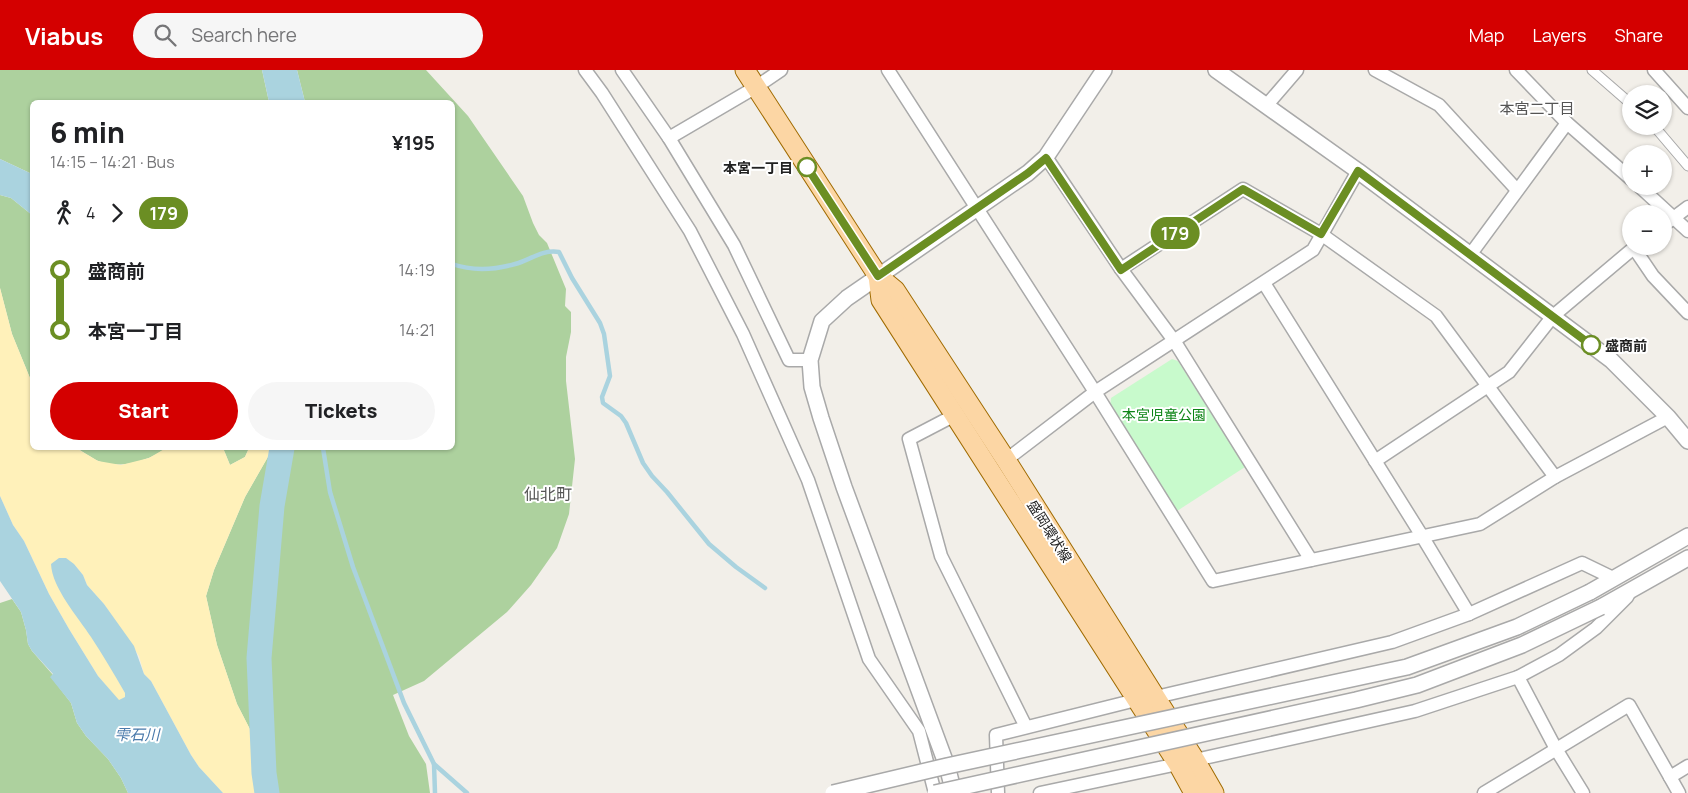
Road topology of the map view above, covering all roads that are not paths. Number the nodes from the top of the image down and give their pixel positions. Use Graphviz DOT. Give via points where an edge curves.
graph roads {
  1 [pos="585,70"];
  2 [pos="622,70"];
  3 [pos="744,70"];
  4 [pos="781,70"];
  5 [pos="888,70"];
  6 [pos="1104,70"];
  7 [pos="1216,70"];
  8 [pos="1297,70"];
  9 [pos="1375,70"];
  10 [pos="1516,70"];
  11 [pos="1592,70"];
  12 [pos="1654,70"];
  13 [pos="756,87"];
  14 [pos="1622,96"];
  15 [pos="1266,106"];
  16 [pos="1688,108"];
  17 [pos="1567,123"];
  18 [pos="1662,135"];
  19 [pos="669,138"];
  20 [pos="1046,158"];
  21 [pos="1688,166"];
  22 [pos="1358,171"];
  23 [pos="1622,171"];
  24 [pos="1517,190"];
  25 [pos="1649,195"];
  26 [pos="1688,207"];
  27 [pos="976,209"];
  28 [pos="1674,217"];
  29 [pos="1688,231"];
  30 [pos="1321,234"];
  31 [pos="1470,255"];
  32 [pos="1625,255"];
  33 [pos="1640,255"];
  34 [pos="1121,270"];
  35 [pos="878,276"];
  36 [pos="1264,283"];
  37 [pos="1688,313"];
  38 [pos="1553,316"];
  39 [pos="1175,342"];
  40 [pos="810,360"];
  41 [pos="1488,386"];
  42 [pos="1095,392"];
  43 [pos="955,415"];
  44 [pos="1668,417"];
  45 [pos="1688,441"];
  46 [pos="1006,460"];
  47 [pos="1375,460"];
  48 [pos="1555,477"];
  49 [pos="1422,536"];
  50 [pos="1688,536"];
  51 [pos="1688,558"];
  52 [pos="1311,560"];
  53 [pos="1613,578"];
  54 [pos="1630,591"];
  55 [pos="1469,614"];
  56 [pos="1518,678"];
  57 [pos="1156,698"];
  58 [pos="1136,700"];
  59 [pos="1026,727"];
  60 [pos="1556,749"];
  61 [pos="1186,762"];
  62 [pos="947,766"];
  63 [pos="1688,766"];
  64 [pos="1670,777"];
  65 [pos="1073,789"];
  66 [pos="953,791"];
  67 [pos="833,793"];
  68 [pos="935,793"];
  69 [pos="998,793"];
  70 [pos="1040,793"];
  71 [pos="1194,793"];
  72 [pos="1214,793"];
  73 [pos="1484,793"];
  74 [pos="1583,793"];
  75 [pos="1679,793"];
  1 -- 68 [label="street" via="690,232 743,334 808,480 869,658 919,732"];
  2 -- 19 [label="street"];
  3 -- 13 [label="main road, 盛岡環状線"];
  4 -- 13 [label="street"];
  5 -- 27 [label="street"];
  6 -- 20 [label="street"];
  7 -- 15 [label="street"];
  8 -- 15 [label="street"];
  9 -- 24 [label="street" via="1439,105"];
  10 -- 17 [label="street"];
  11 -- 14 [label="street"];
  12 -- 16 [label="street"];
  13 -- 19 [label="street"];
  13 -- 35 [label="main road, 盛岡環状線"];
  15 -- 22 [label="street"];
  17 -- 23 [label="street"];
  17 -- 24 [label="street"];
  18 -- 21 [label="street"];
  19 -- 40 [label="street" via="734,246 789,360"];
  20 -- 27 [label="street"];
  20 -- 34 [label="street"];
  22 -- 30 [label="street"];
  22 -- 31 [label="street"];
  24 -- 31 [label="street"];
  25 -- 28 [label="street"];
  26 -- 28 [label="street"];
  27 -- 35 [label="street"];
  27 -- 42 [label="street"];
  28 -- 29 [label="street"];
  30 -- 34 [label="street" via="1243,189"];
  30 -- 36 [label="street" via="1313,250"];
  30 -- 41 [label="street" via="1436,316"];
  31 -- 38 [label="street"];
  32 -- 38 [label="street"];
  33 -- 37 [label="street" via="1653,276"];
  34 -- 39 [label="street"];
  35 -- 40 [label="street" via="822,321"];
  35 -- 43 [label="main road, 盛岡環状線" via="881,300"];
  35 -- 46 [label="main road, 盛岡環状線" via="895,290"];
  36 -- 39 [label="street"];
  36 -- 47 [label="street"];
  38 -- 41 [label="street" via="1509,372"];
  38 -- 44 [label="street" via="1611,360"];
  39 -- 42 [label="street"];
  39 -- 52 [label="street"];
  40 -- 62 [label="street" via="812,387 844,487"];
  41 -- 47 [label="street"];
  41 -- 48 [label="street"];
  42 -- 46 [label="street"];
  42 -- 52 [label="street" via="1212,581"];
  43 -- 58 [label="main road, 盛岡環状線"];
  43 -- 59 [label="street" via="910,438 941,556"];
  44 -- 45 [label="street"];
  44 -- 48 [label="street"];
  46 -- 57 [label="main road, 盛岡環状線"];
  47 -- 49 [label="street"];
  48 -- 49 [label="street" via="1480,524"];
  49 -- 52 [label="street"];
  49 -- 55 [label="street"];
  50 -- 53 [label="street"];
  51 -- 54 [label="street"];
  53 -- 55 [label="street" via="1582,563"];
  53 -- 62 [label="street, bridge" via="1517,627 1407,667"];
  54 -- 56 [label="street" via="1596,628 1559,655"];
  54 -- 66 [label="street, bridge" via="1522,645 1417,685"];
  55 -- 57 [label="street" via="1392,642"];
  56 -- 60 [label="street"];
  56 -- 61 [label="street" via="1415,711"];
  57 -- 61 [label="main road, 盛岡環状線"];
  58 -- 59 [label="street"];
  58 -- 61 [label="main road, 盛岡環状線"];
  59 -- 69 [label="street" via="996,735"];
  60 -- 64 [label="street" via="1629,704"];
  60 -- 73 [label="street"];
  60 -- 74 [label="street"];
  61 -- 65 [label="street"];
  61 -- 71 [label="main road, 盛岡環状線"];
  61 -- 72 [label="main road, 盛岡環状線"];
  62 -- 66 [label="street"];
  62 -- 67 [label="street, bridge"];
  63 -- 64 [label="street"];
  64 -- 75 [label="street"];
  65 -- 70 [label="street"];
  66 -- 68 [label="street, bridge"];
}
